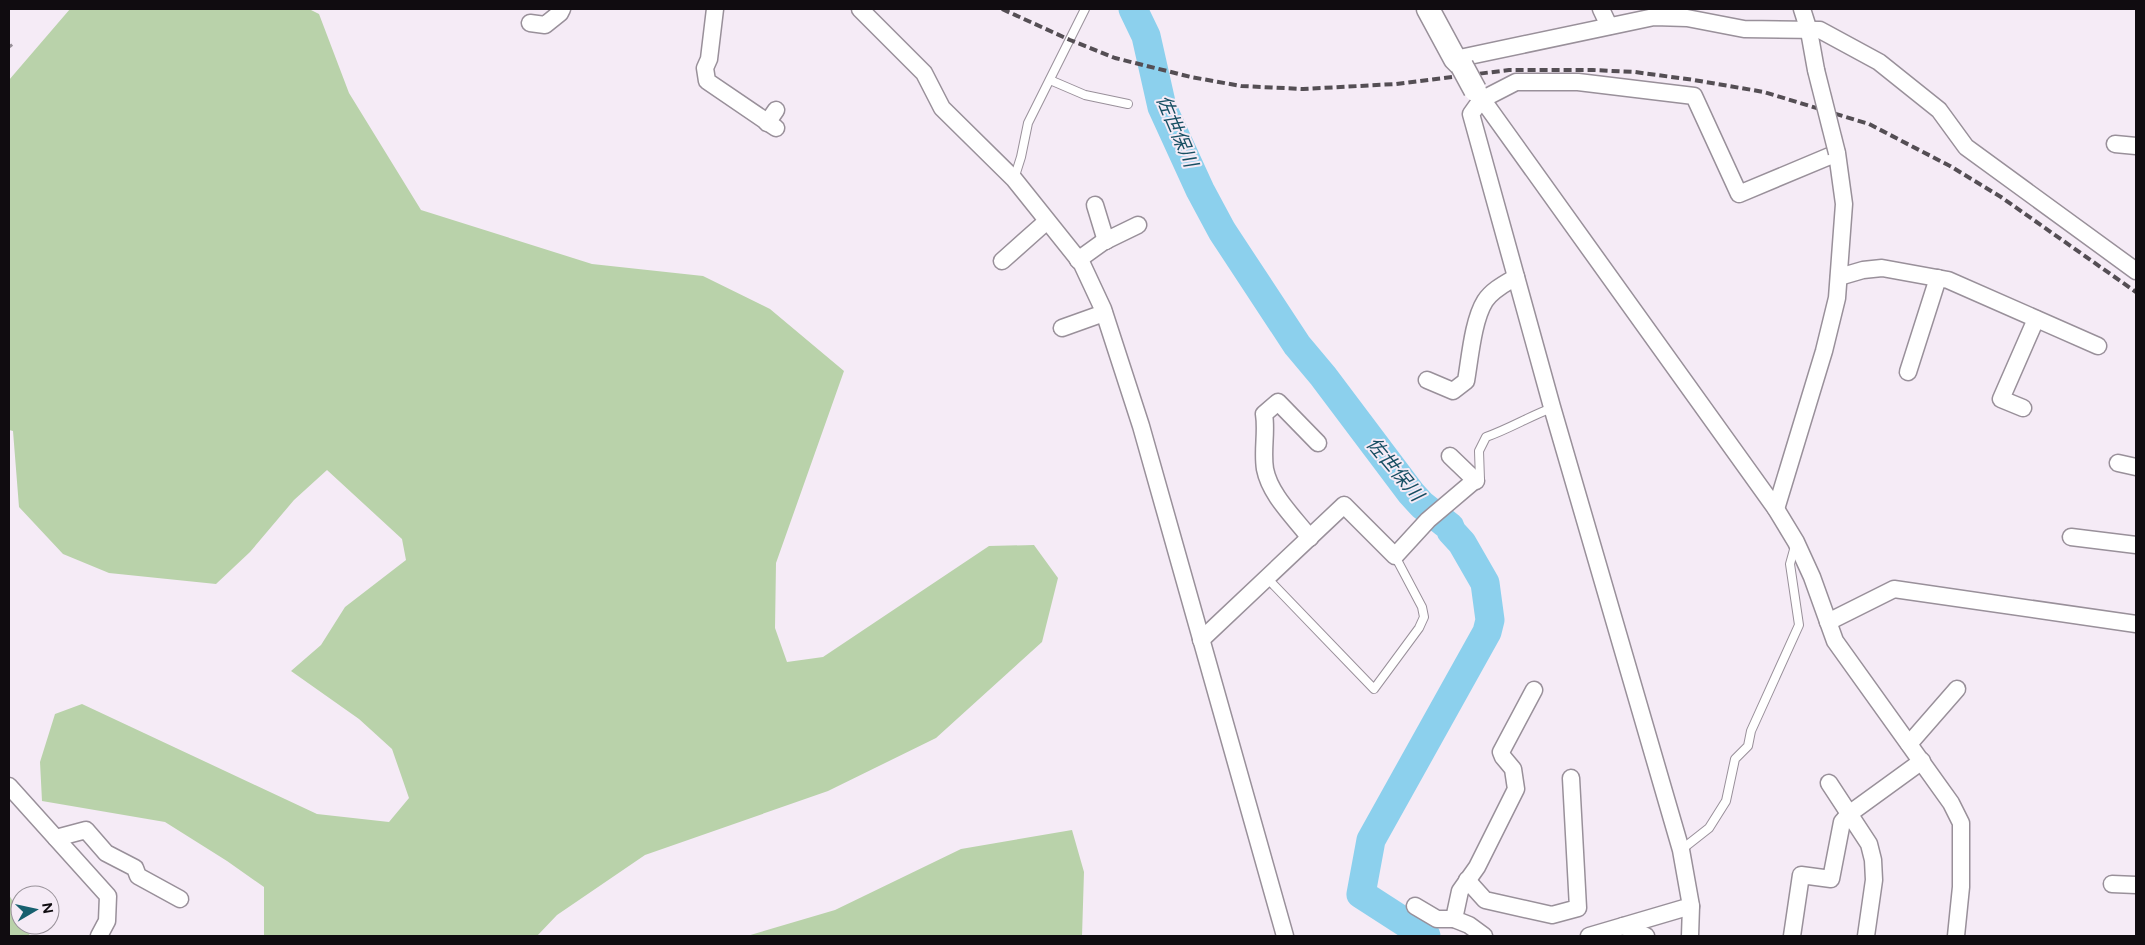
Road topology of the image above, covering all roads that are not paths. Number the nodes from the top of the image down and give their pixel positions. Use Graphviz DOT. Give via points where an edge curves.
graph roads {
  1 [pos="562,9"];
  2 [pos="714,9"];
  3 [pos="860,9"];
  4 [pos="1085,9"];
  5 [pos="1428,9"];
  6 [pos="1601,9"];
  7 [pos="1802,9"];
  8 [pos="530,23"];
  9 [pos="1609,26"];
  10 [pos="1809,30"];
  11 [pos="1458,63"];
  12 [pos="1050,80"];
  13 [pos="1478,95"];
  14 [pos="1128,104"];
  15 [pos="773,120"];
  16 [pos="1837,153"];
  17 [pos="1014,179"];
  18 [pos="1095,205"];
  19 [pos="1047,221"];
  20 [pos="1138,225"];
  21 [pos="1106,241"];
  22 [pos="1078,260"];
  23 [pos="1009,261"];
  24 [pos="2136,272"];
  25 [pos="1516,277"];
  26 [pos="1838,277"];
  27 [pos="1938,278"];
  28 [pos="1104,313"];
  29 [pos="2036,319"];
  30 [pos="1062,328"];
  31 [pos="2098,346"];
  32 [pos="1908,372"];
  33 [pos="1428,380"];
  34 [pos="1552,408"];
  35 [pos="2022,408"];
  36 [pos="1318,443"];
  37 [pos="1450,456"];
  38 [pos="2118,463"];
  39 [pos="2136,467"];
  40 [pos="1475,481"];
  41 [pos="1776,509"];
  42 [pos="2071,537"];
  43 [pos="1310,538"];
  44 [pos="1796,542"];
  45 [pos="2136,545"];
  46 [pos="1396,556"];
  47 [pos="1267,578"];
  48 [pos="1828,622"];
  49 [pos="2136,624"];
  50 [pos="1201,640"];
  51 [pos="1958,689"];
  52 [pos="1534,690"];
  53 [pos="1909,744"];
  54 [pos="1922,761"];
  55 [pos="1571,778"];
  56 [pos="1829,783"];
  57 [pos="9,786"];
  58 [pos="1849,814"];
  59 [pos="56,838"];
  60 [pos="1681,850"];
  61 [pos="1468,880"];
  62 [pos="2112,884"];
  63 [pos="2136,885"];
  64 [pos="180,899"];
  65 [pos="1415,906"];
  66 [pos="1690,906"];
  67 [pos="1454,919"];
  68 [pos="1623,926"];
  69 [pos="99,936"];
  70 [pos="1285,936"];
  71 [pos="1484,936"];
  72 [pos="1589,936"];
  73 [pos="1646,936"];
  74 [pos="1690,936"];
  75 [pos="1792,936"];
  76 [pos="1866,936"];
  77 [pos="1956,936"];
  1 -- 8 [label="street" via="545,24"];
  2 -- 15 [label="street" via="709,59 705,68 707,81"];
  3 -- 17 [label="street" via="924,73 942,108"];
  4 -- 12 [label="lane"];
  5 -- 11 [label="street"];
  6 -- 9 [label="street"];
  7 -- 10 [label="street"];
  9 -- 10 [label="street" via="1654,17 1687,18 1744,29"];
  9 -- 11 [label="street"];
  10 -- 16 [label="street, bridge"];
  10 -- 24 [label="street" via="1820,30 1880,62 1939,110 1966,147"];
  11 -- 13 [label="street, bridge"];
  12 -- 14 [label="lane" via="1085,95"];
  12 -- 17 [label="lane" via="1028,123"];
  13 -- 16 [label="street" via="1516,82 1578,82 1694,96 1739,194"];
  13 -- 25 [label="street" via="1471,114"];
  13 -- 41 [label="street"];
  16 -- 26 [label="street" via="1844,204"];
  17 -- 19 [label="street"];
  18 -- 21 [label="street"];
  19 -- 22 [label="street"];
  19 -- 23 [label="street"];
  20 -- 21 [label="street"];
  21 -- 22 [label="street"];
  22 -- 28 [label="street"];
  25 -- 33 [label="street" via="1486,300 1479,316 1466,381 1453,391"];
  25 -- 34 [label="street"];
  26 -- 27 [label="street" via="1882,268"];
  26 -- 41 [label="street" via="1837,298 1824,351"];
  27 -- 29 [label="street"];
  27 -- 32 [label="street"];
  28 -- 30 [label="street"];
  28 -- 50 [label="street" via="1141,426"];
  29 -- 31 [label="street"];
  29 -- 35 [label="street" via="2001,399"];
  34 -- 40 [label="lane" via="1486,437 1479,451 1480,480"];
  34 -- 60 [label="street"];
  36 -- 43 [label="street" via="1278,402 1264,414 1265,470 1273,490"];
  37 -- 40 [label="street"];
  38 -- 39 [label="street"];
  40 -- 46 [label="street" via="1428,520"];
  41 -- 44 [label="street"];
  42 -- 45 [label="street"];
  43 -- 46 [label="street" via="1344,505"];
  43 -- 47 [label="street"];
  44 -- 48 [label="street"];
  44 -- 60 [label="lane" via="1790,564 1799,625 1748,746 1735,759 1726,801 1710,828"];
  46 -- 47 [label="lane" via="1424,617 1374,689"];
  47 -- 50 [label="street"];
  48 -- 49 [label="street" via="1894,589"];
  48 -- 53 [label="street" via="1835,641"];
  50 -- 70 [label="street"];
  51 -- 53 [label="street"];
  52 -- 61 [label="street" via="1501,752 1513,769 1516,789"];
  53 -- 54 [label="street"];
  54 -- 58 [label="street"];
  54 -- 77 [label="street" via="1961,823 1961,887"];
  55 -- 61 [label="street" via="1578,908 1552,915 1485,900"];
  56 -- 58 [label="street"];
  57 -- 59 [label="street"];
  58 -- 75 [label="street" via="1842,822 1831,879 1801,875"];
  58 -- 76 [label="street" via="1869,844 1873,860 1874,880"];
  59 -- 64 [label="street" via="86,830 106,853 136,868 138,876"];
  59 -- 69 [label="street" via="108,896 107,921"];
  60 -- 66 [label="street"];
  61 -- 67 [label="street" via="1460,891"];
  62 -- 63 [label="street"];
  65 -- 67 [label="street" via="1437,919"];
  66 -- 68 [label="street"];
  66 -- 74 [label="street"];
  67 -- 71 [label="street"];
  68 -- 72 [label="street"];
  68 -- 73 [label="street"];
}
